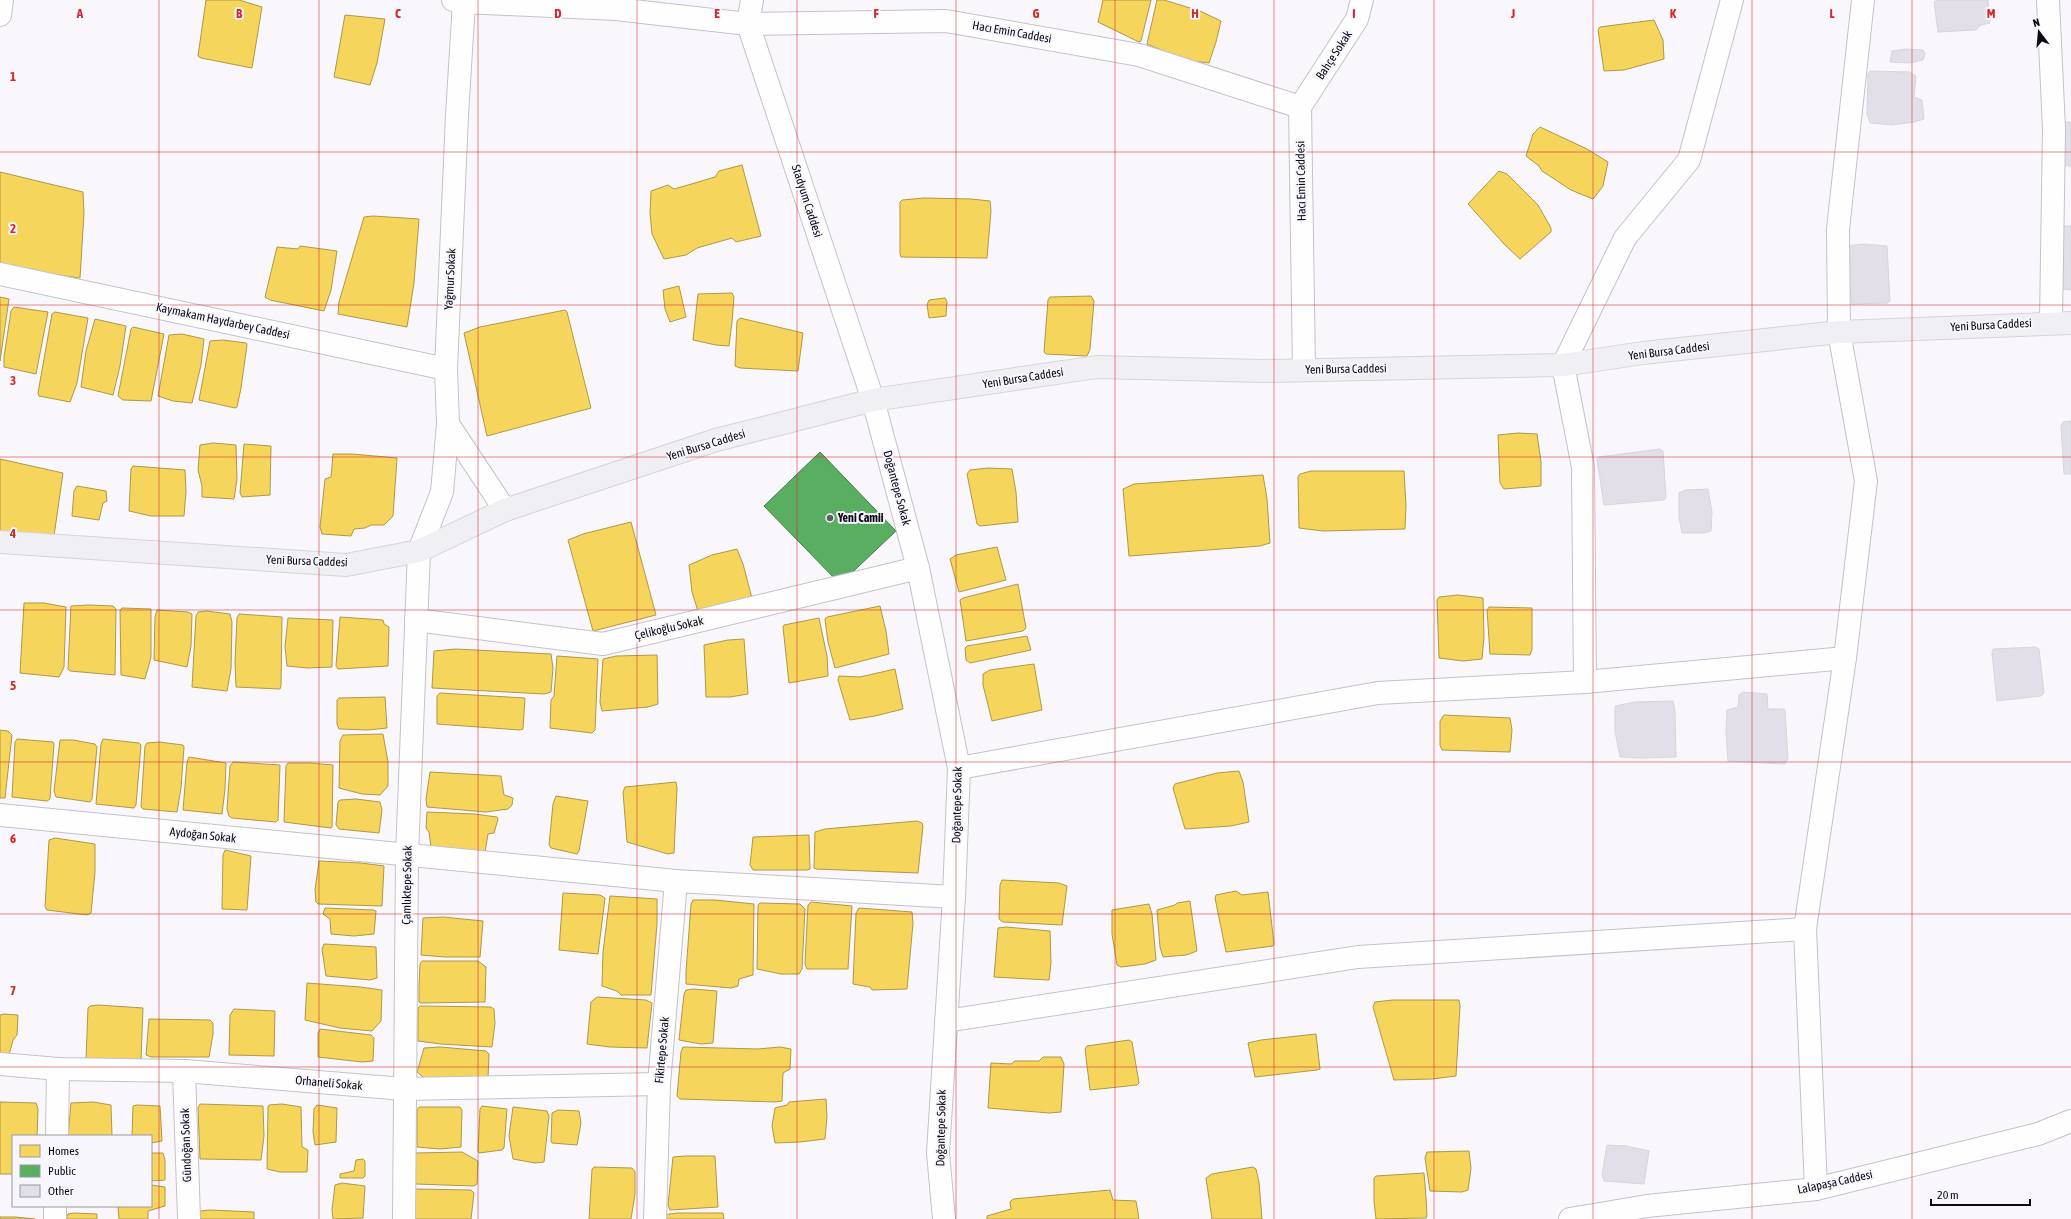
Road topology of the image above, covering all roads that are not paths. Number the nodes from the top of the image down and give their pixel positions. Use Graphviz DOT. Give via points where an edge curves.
graph roads {
  1 [pos="2,0"];
  2 [pos="752,0"];
  3 [pos="1362,0"];
  4 [pos="1732,0"];
  5 [pos="1863,0"];
  6 [pos="2048,0"];
  7 [pos="459,1"];
  8 [pos="0,15"];
  9 [pos="748,24"];
  10 [pos="1300,107"];
  11 [pos="0,274"];
  12 [pos="2061,322"];
  13 [pos="1839,332"];
  14 [pos="1563,365"];
  15 [pos="446,369"];
  16 [pos="1304,370"];
  17 [pos="873,400"];
  18 [pos="448,424"];
  19 [pos="505,510"];
  20 [pos="0,542"];
  21 [pos="419,551"];
  22 [pos="918,568"];
  23 [pos="416,620"];
  24 [pos="1845,658"];
  25 [pos="1585,682"];
  26 [pos="959,768"];
  27 [pos="0,815"];
  28 [pos="407,855"];
  29 [pos="676,881"];
  30 [pos="954,897"];
  31 [pos="1805,929"];
  32 [pos="946,1021"];
  33 [pos="0,1064"];
  34 [pos="58,1069"];
  35 [pos="184,1071"];
  36 [pos="659,1084"];
  37 [pos="404,1089"];
  38 [pos="2071,1121"];
  39 [pos="57,1135"];
  40 [pos="1816,1189"];
  41 [pos="55,1207"];
  42 [pos="55,1219"];
  43 [pos="189,1219"];
  44 [pos="404,1219"];
  45 [pos="655,1219"];
  46 [pos="944,1219"];
  47 [pos="1570,1219"];
  1 -- 8 [label="street"];
  2 -- 9 [label="street, Stadyum Caddesi"];
  3 -- 10 [label="street, Bahçe Sokak" via="1357,19"];
  4 -- 14 [label="street" via="1689,160 1625,238"];
  5 -- 13 [label="street" via="1838,229"];
  6 -- 12 [label="street"];
  7 -- 9 [label="street, Hacı Emin Caddesi" via="616,9"];
  7 -- 15 [label="street, Yağmur Sokak"];
  9 -- 10 [label="street, Hacı Emin Caddesi" via="946,21 1139,55"];
  9 -- 17 [label="street, Stadyum Caddesi"];
  10 -- 16 [label="street, Hacı Emin Caddesi"];
  11 -- 15 [label="street, Kaymakam Haydarbey Caddesi"];
  12 -- 13 [label="main road, Yeni Bursa Caddesi"];
  13 -- 14 [label="main road, Yeni Bursa Caddesi" via="1643,353"];
  13 -- 24 [label="street" via="1866,481"];
  14 -- 16 [label="main road, Yeni Bursa Caddesi"];
  14 -- 25 [label="street" via="1583,467"];
  15 -- 18 [label="street, Yağmur Sokak"];
  16 -- 17 [label="main road, Yeni Bursa Caddesi" via="1097,367"];
  17 -- 19 [label="main road, Yeni Bursa Caddesi" via="716,440"];
  17 -- 22 [label="street, Doğantepe Sokak"];
  18 -- 19 [label="street"];
  18 -- 21 [label="street, Yağmur Sokak" via="442,492"];
  19 -- 21 [label="main road, Yeni Bursa Caddesi"];
  20 -- 21 [label="main road, Yeni Bursa Caddesi" via="346,565"];
  21 -- 23 [label="street, Çamlıktepe Sokak"];
  22 -- 23 [label="street, Çelikoğlu Sokak" via="603,644"];
  22 -- 26 [label="street, Doğantepe Sokak"];
  23 -- 28 [label="street, Çamlıktepe Sokak"];
  24 -- 25 [label="street"];
  24 -- 31 [label="street"];
  25 -- 26 [label="street" via="1378,692"];
  26 -- 30 [label="street, Doğantepe Sokak"];
  27 -- 28 [label="street, Aydoğan Sokak"];
  28 -- 29 [label="street, Aydoğan Sokak"];
  28 -- 37 [label="street, Çamlıktepe Sokak"];
  29 -- 30 [label="street, Aydoğan Sokak"];
  29 -- 36 [label="street, Fikirtepe Sokak"];
  30 -- 32 [label="street, Doğantepe Sokak"];
  31 -- 32 [label="street" via="1358,957"];
  31 -- 40 [label="street"];
  32 -- 46 [label="street, Doğantepe Sokak" via="938,1153"];
  33 -- 34 [label="street, Orhaneli Sokak"];
  34 -- 35 [label="street, Orhaneli Sokak"];
  34 -- 39 [label="street"];
  35 -- 37 [label="street, Orhaneli Sokak"];
  35 -- 43 [label="street, Gündoğan Sokak"];
  36 -- 37 [label="street, Orhaneli Sokak"];
  36 -- 45 [label="street, Fikirtepe Sokak"];
  37 -- 44 [label="street, Çamlıktepe Sokak"];
  38 -- 40 [label="street, Lalapaşa Caddesi" via="2038,1134"];
  40 -- 47 [label="street, Lalapaşa Caddesi" via="1647,1206"];
  41 -- 42 [label="street"];
}
